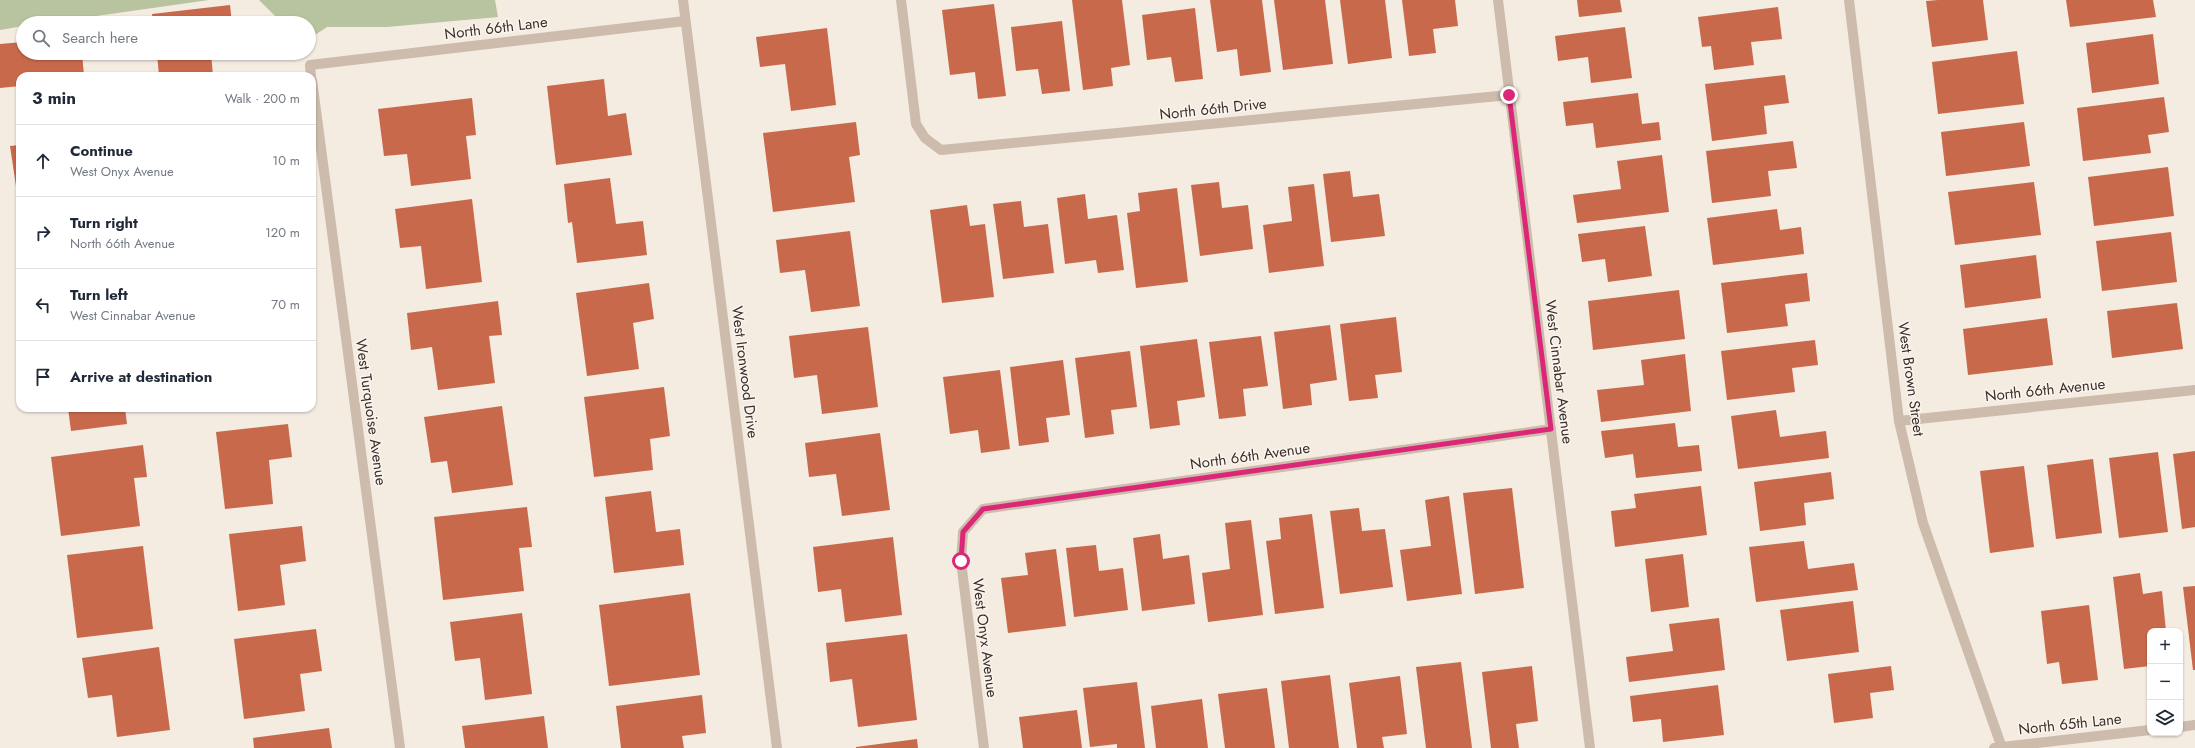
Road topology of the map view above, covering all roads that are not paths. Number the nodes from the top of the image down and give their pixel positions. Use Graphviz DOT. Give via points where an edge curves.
graph roads {
  1 [pos="683,0"];
  2 [pos="901,0"];
  3 [pos="1498,0"];
  4 [pos="1849,0"];
  5 [pos="685,20"];
  6 [pos="311,72"];
  7 [pos="1509,95"];
  8 [pos="316,110"];
  9 [pos="2195,390"];
  10 [pos="1899,421"];
  11 [pos="1551,429"];
  12 [pos="963,532"];
  13 [pos="2195,725"];
  14 [pos="2183,727"];
  15 [pos="2147,730"];
  16 [pos="400,748"];
  17 [pos="777,748"];
  18 [pos="984,748"];
  19 [pos="1590,748"];
  20 [pos="1999,748"];
  1 -- 5 [label="street, West Ironwood Drive"];
  2 -- 7 [label="street, North 66th Drive" via="916,124 925,138 941,150"];
  3 -- 7 [label="street, West Cinnabar Avenue"];
  4 -- 10 [label="street, West Brown Street"];
  5 -- 6 [label="street, North 66th Lane" via="310,65"];
  5 -- 17 [label="street, West Ironwood Drive"];
  7 -- 11 [label="street, West Cinnabar Avenue"];
  8 -- 16 [label="street, West Turquoise Avenue"];
  9 -- 10 [label="street, North 66th Avenue"];
  10 -- 20 [label="street, West Brown Street" via="1922,523"];
  11 -- 12 [label="street, North 66th Avenue" via="983,509"];
  11 -- 19 [label="street, West Cinnabar Avenue"];
  12 -- 18 [label="street, West Onyx Avenue" via="961,561"];
  13 -- 14 [label="street"];
  15 -- 20 [label="street, North 65th Lane"];
}
